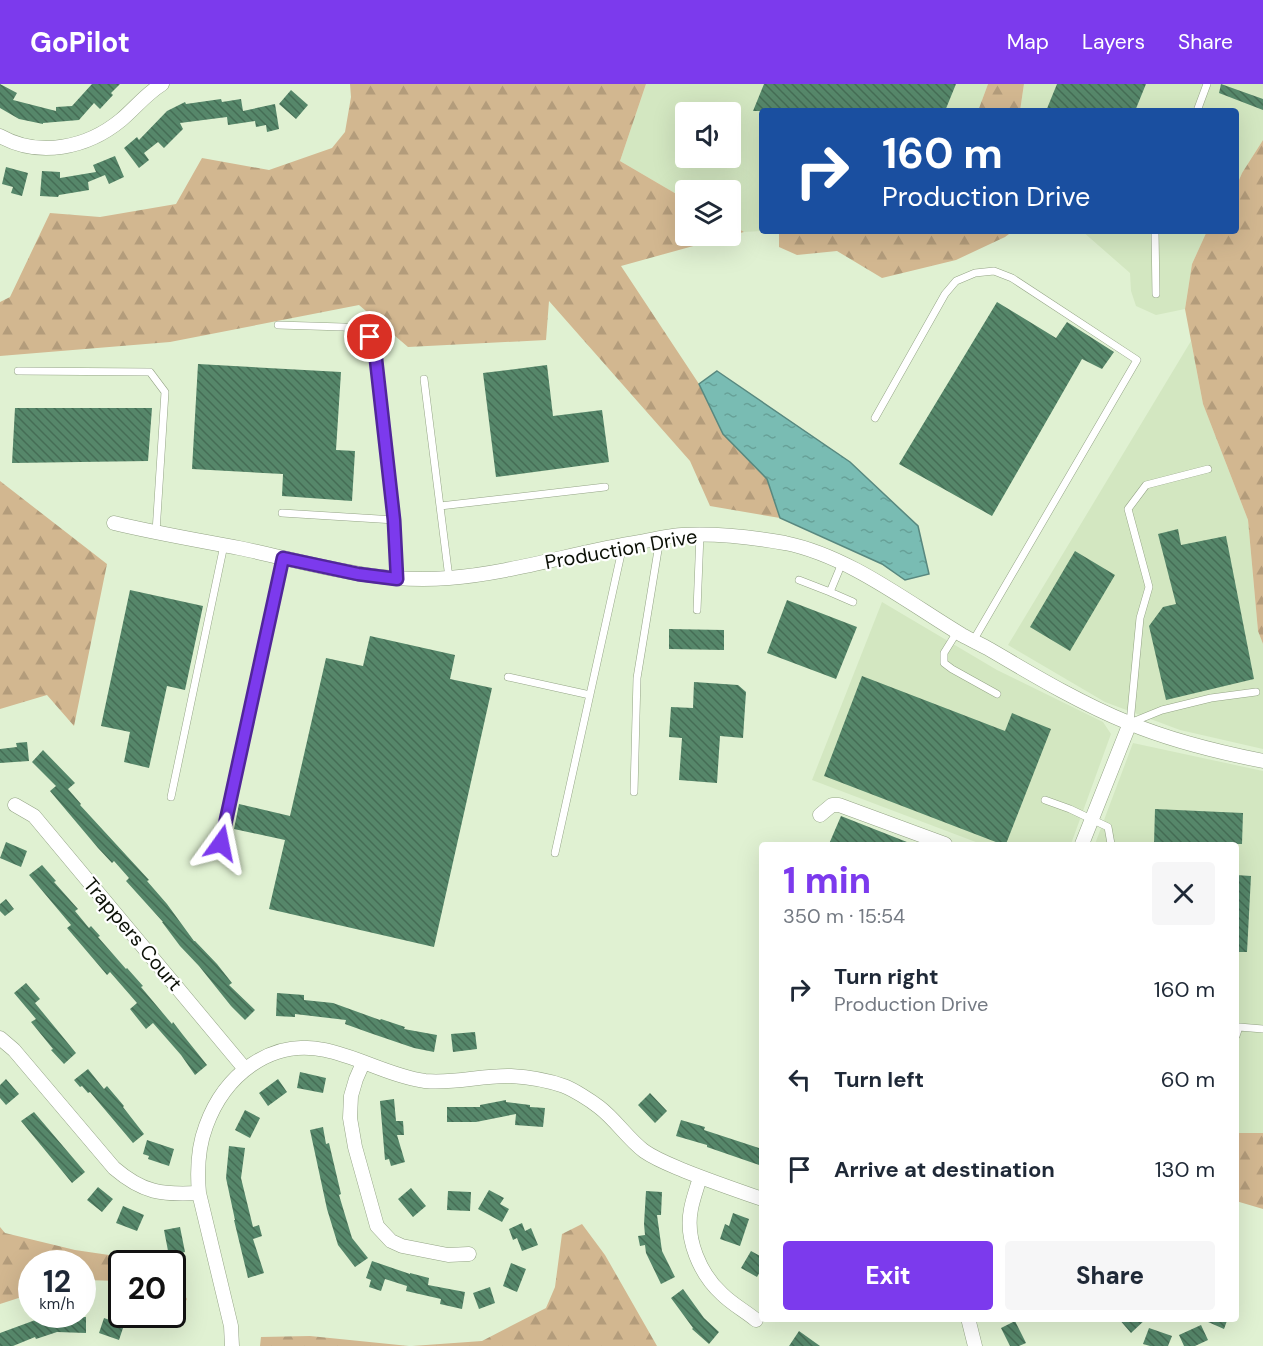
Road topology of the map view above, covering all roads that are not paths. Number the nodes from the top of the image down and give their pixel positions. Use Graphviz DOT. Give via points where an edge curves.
graph roads {
  1 [pos="162,84"];
  2 [pos="1207,84"];
  3 [pos="1198,108"];
  4 [pos="0,136"];
  5 [pos="1155,234"];
  6 [pos="1156,294"];
  7 [pos="278,325"];
  8 [pos="18,371"];
  9 [pos="424,379"];
  10 [pos="875,418"];
  11 [pos="1208,470"];
  12 [pos="605,488"];
  13 [pos="440,506"];
  14 [pos="282,513"];
  15 [pos="394,520"];
  16 [pos="114,522"];
  17 [pos="156,532"];
  18 [pos="700,534"];
  19 [pos="660,538"];
  20 [pos="624,544"];
  21 [pos="224,545"];
  22 [pos="283,558"];
  23 [pos="842,563"];
  24 [pos="449,578"];
  25 [pos="397,579"];
  26 [pos="798,580"];
  27 [pos="830,592"];
  28 [pos="853,602"];
  29 [pos="697,610"];
  30 [pos="957,632"];
  31 [pos="973,641"];
  32 [pos="508,677"];
  33 [pos="1256,692"];
  34 [pos="997,694"];
  35 [pos="590,696"];
  36 [pos="1130,723"];
  37 [pos="1263,761"];
  38 [pos="634,792"];
  39 [pos="171,797"];
  40 [pos="1045,800"];
  41 [pos="15,805"];
  42 [pos="820,815"];
  43 [pos="1092,819"];
  44 [pos="940,842"];
  45 [pos="1083,842"];
  46 [pos="1111,842"];
  47 [pos="221,843"];
  48 [pos="555,853"];
  49 [pos="1239,1028"];
  50 [pos="1263,1029"];
  51 [pos="0,1038"];
  52 [pos="363,1063"];
  53 [pos="245,1069"];
  54 [pos="700,1177"];
  55 [pos="199,1193"];
  56 [pos="759,1197"];
  57 [pos="469,1254"];
  58 [pos="756,1320"];
  59 [pos="969,1322"];
  60 [pos="232,1346"];
  61 [pos="975,1346"];
  1 -- 4 [label="street" via="110,129 82,143 34,147"];
  2 -- 3 [label="lane"];
  5 -- 6 [label="lane"];
  7 -- 15 [label="lane" via="360,329 370,337 375,351"];
  8 -- 17 [label="lane" via="150,372 165,393"];
  9 -- 13 [label="lane"];
  10 -- 31 [label="lane" via="945,294 956,281 975,273 994,271 1012,278 1137,360"];
  11 -- 36 [label="lane" via="1146,485 1128,509 1149,586 1140,618"];
  12 -- 13 [label="lane"];
  13 -- 24 [label="lane"];
  14 -- 15 [label="lane"];
  15 -- 25 [label="lane"];
  16 -- 17 [label="street, Production Drive"];
  17 -- 21 [label="street, Production Drive"];
  18 -- 19 [label="street, Production Drive"];
  18 -- 23 [label="street, Production Drive" via="787,544"];
  18 -- 29 [label="lane"];
  19 -- 20 [label="street, Production Drive"];
  19 -- 38 [label="lane" via="637,678"];
  20 -- 24 [label="street, Production Drive"];
  20 -- 35 [label="lane"];
  21 -- 22 [label="street, Production Drive"];
  21 -- 39 [label="lane"];
  22 -- 25 [label="street, Production Drive"];
  22 -- 47 [label="lane"];
  23 -- 27 [label="lane"];
  23 -- 30 [label="street, Production Drive"];
  24 -- 25 [label="street, Production Drive"];
  26 -- 27 [label="lane"];
  27 -- 28 [label="lane"];
  30 -- 31 [label="street, Production Drive"];
  30 -- 34 [label="lane" via="944,653 944,663"];
  31 -- 36 [label="street, Production Drive" via="1052,687"];
  32 -- 35 [label="lane"];
  33 -- 36 [label="lane" via="1162,710"];
  35 -- 48 [label="lane"];
  36 -- 37 [label="street, Production Drive"];
  36 -- 43 [label="street"];
  40 -- 43 [label="lane"];
  41 -- 53 [label="street, Trappers Court" via="34,816"];
  42 -- 44 [label="street" via="832,805 839,805"];
  43 -- 45 [label="street"];
  43 -- 46 [label="lane" via="1108,827"];
  49 -- 50 [label="lane"];
  51 -- 55 [label="street" via="126,1179 159,1193"];
  52 -- 53 [label="street" via="325,1050 291,1048 259,1059"];
  52 -- 54 [label="street" via="423,1081 509,1076 547,1080 600,1107 646,1152"];
  52 -- 57 [label="street" via="351,1096 350,1118 377,1226 402,1246 448,1256"];
  53 -- 55 [label="street" via="226,1090 206,1126 200,1147"];
  54 -- 56 [label="street"];
  54 -- 58 [label="street" via="691,1210 692,1245 722,1295"];
  55 -- 60 [label="street" via="231,1326"];
  59 -- 61 [label="street"];
}
